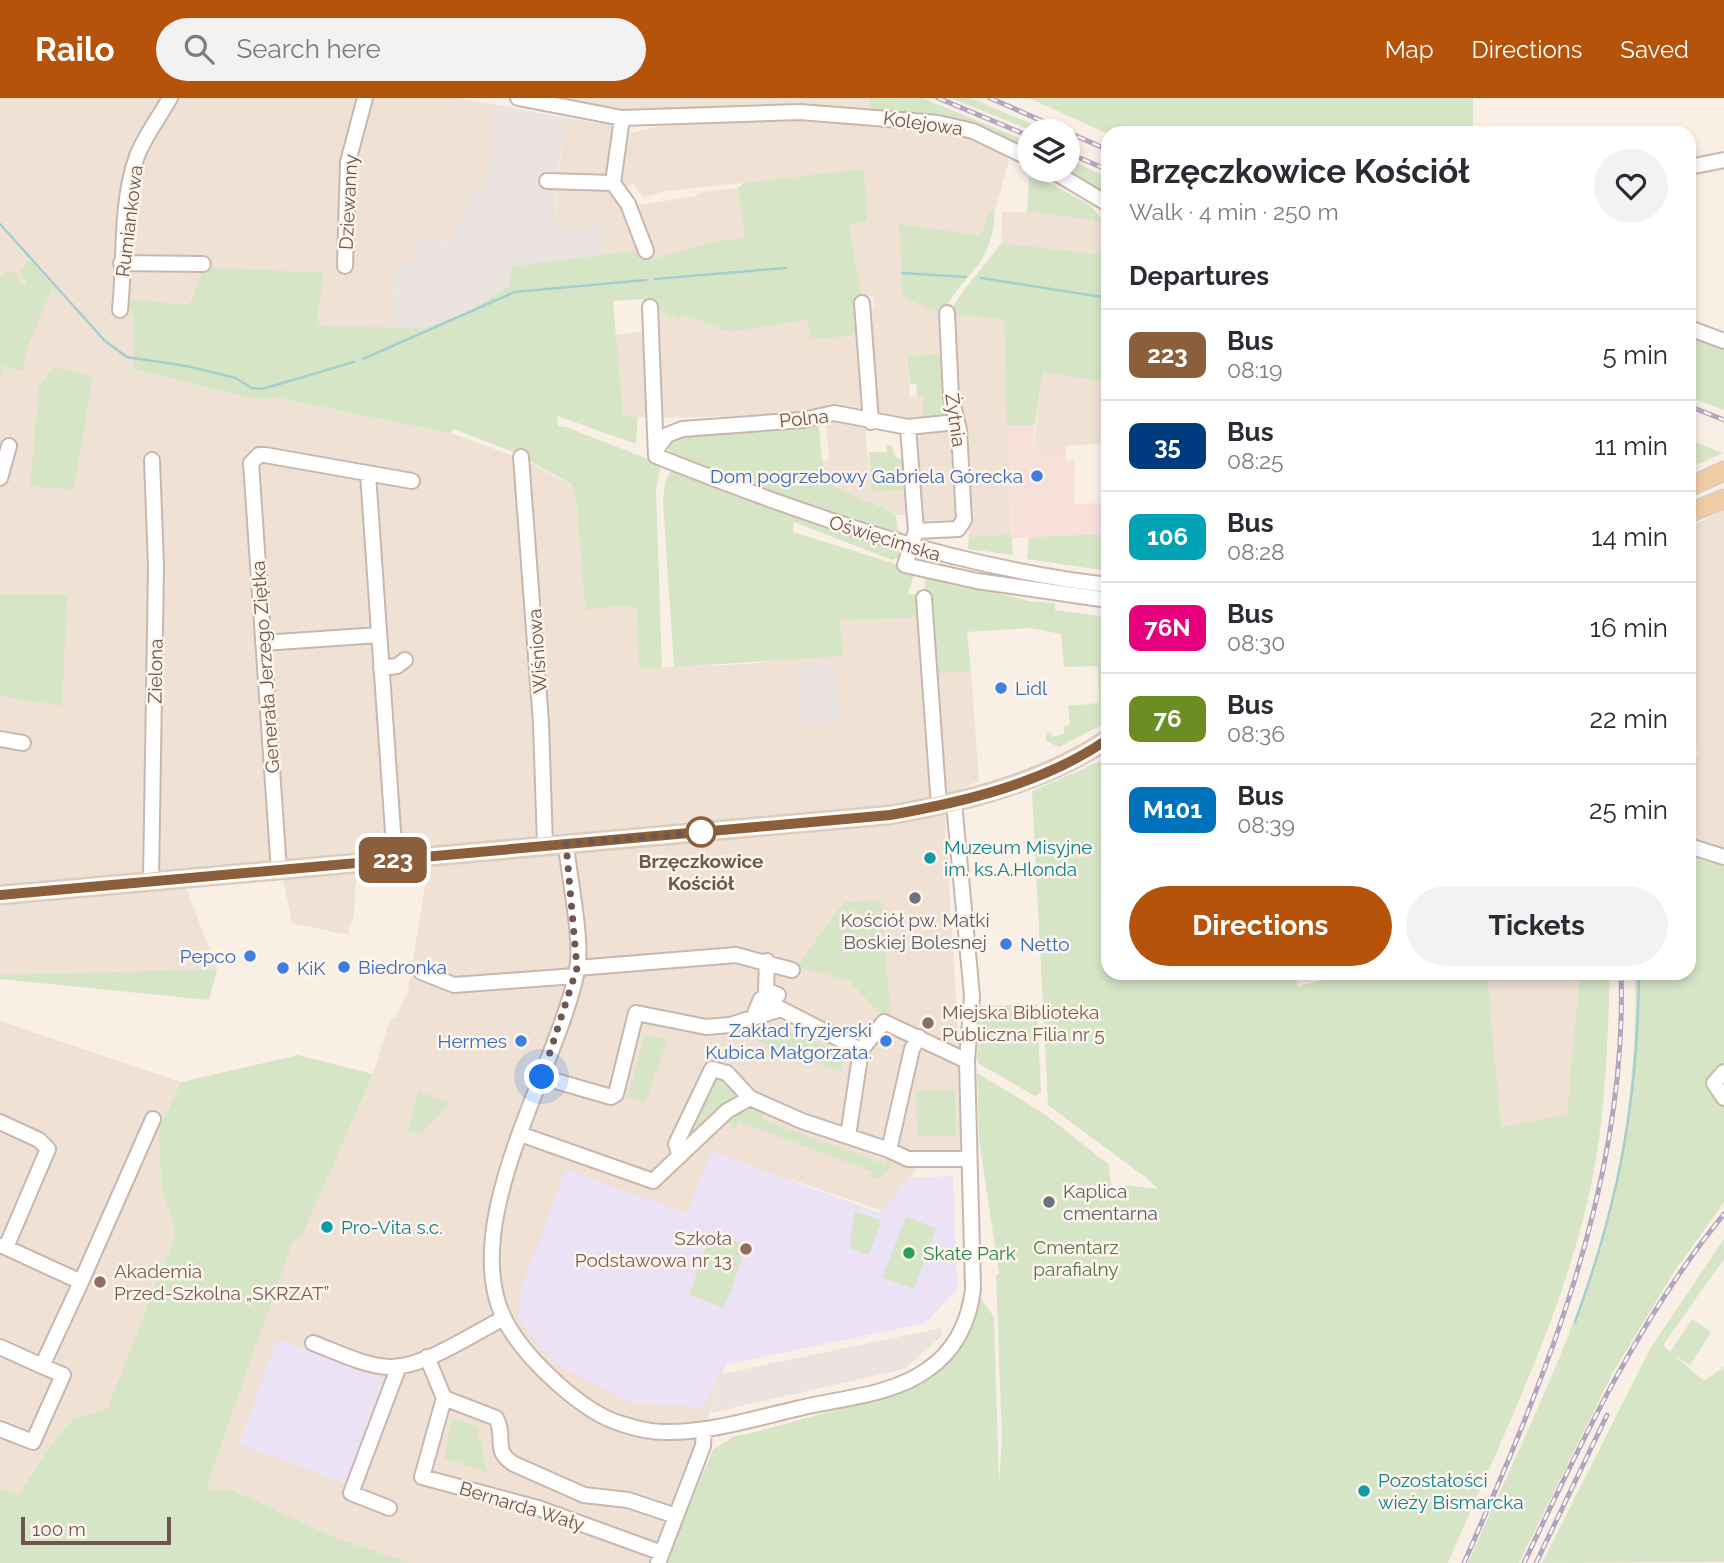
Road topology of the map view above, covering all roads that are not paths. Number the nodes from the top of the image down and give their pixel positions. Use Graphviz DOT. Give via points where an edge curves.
graph roads {
  1 [pos="170,98"];
  2 [pos="365,98"];
  3 [pos="518,98"];
  4 [pos="622,118"];
  5 [pos="1017,152"];
  6 [pos="1724,160"];
  7 [pos="1696,166"];
  8 [pos="547,181"];
  9 [pos="1071,182"];
  10 [pos="612,183"];
  11 [pos="1101,200"];
  12 [pos="646,251"];
  13 [pos="121,262"];
  14 [pos="202,264"];
  15 [pos="345,266"];
  16 [pos="862,303"];
  17 [pos="649,307"];
  18 [pos="120,310"];
  19 [pos="947,313"];
  20 [pos="1696,331"];
  21 [pos="1724,341"];
  22 [pos="871,422"];
  23 [pos="956,422"];
  24 [pos="908,427"];
  25 [pos="9,446"];
  26 [pos="657,452"];
  27 [pos="521,457"];
  28 [pos="152,460"];
  29 [pos="1724,471"];
  30 [pos="0,478"];
  31 [pos="368,478"];
  32 [pos="412,481"];
  33 [pos="1696,484"];
  34 [pos="1724,499"];
  35 [pos="1696,510"];
  36 [pos="916,531"];
  37 [pos="911,546"];
  38 [pos="1101,584"];
  39 [pos="924,598"];
  40 [pos="1101,599"];
  41 [pos="379,635"];
  42 [pos="263,643"];
  43 [pos="405,660"];
  44 [pos="381,668"];
  45 [pos="0,739"];
  46 [pos="23,743"];
  47 [pos="1101,743"];
  48 [pos="946,804"];
  49 [pos="566,844"];
  50 [pos="545,846"];
  51 [pos="1696,848"];
  52 [pos="1724,858"];
  53 [pos="396,860"];
  54 [pos="279,870"];
  55 [pos="151,883"];
  56 [pos="0,895"];
  57 [pos="767,961"];
  58 [pos="792,970"];
  59 [pos="421,972"];
  60 [pos="576,972"];
  61 [pos="780,1002"];
  62 [pos="919,1037"];
  63 [pos="861,1049"];
  64 [pos="967,1061"];
  65 [pos="1724,1072"];
  66 [pos="542,1077"];
  67 [pos="751,1098"];
  68 [pos="1724,1098"];
  69 [pos="153,1119"];
  70 [pos="0,1122"];
  71 [pos="520,1134"];
  72 [pos="848,1136"];
  73 [pos="890,1150"];
  74 [pos="680,1156"];
  75 [pos="970,1159"];
  76 [pos="2,1246"];
  77 [pos="81,1282"];
  78 [pos="504,1318"];
  79 [pos="313,1343"];
  80 [pos="0,1347"];
  81 [pos="427,1357"];
  82 [pos="42,1366"];
  83 [pos="399,1366"];
  84 [pos="444,1398"];
  85 [pos="0,1429"];
  86 [pos="704,1429"];
  87 [pos="389,1508"];
  88 [pos="676,1516"];
  89 [pos="660,1558"];
  1 -- 13 [label="street, Rumiankowa" via="136,159"];
  2 -- 15 [label="street, Dziewanny" via="348,162"];
  3 -- 4 [label="street, Kolejowa"];
  4 -- 5 [label="street, Kolejowa" via="800,112 938,123 973,131"];
  4 -- 10 [label="street"];
  6 -- 7 [label="street"];
  8 -- 10 [label="street"];
  9 -- 11 [label="street"];
  10 -- 12 [label="street" via="628,204"];
  13 -- 14 [label="street"];
  13 -- 18 [label="street, Rumiankowa"];
  16 -- 22 [label="street"];
  17 -- 26 [label="street"];
  19 -- 23 [label="street, Żytnia"];
  20 -- 21 [label="street"];
  22 -- 24 [label="street, Polna"];
  22 -- 26 [label="street, Polna" via="834,413 803,420 704,425 667,435"];
  23 -- 24 [label="street, Polna"];
  23 -- 36 [label="street, Żytnia" via="962,527"];
  24 -- 36 [label="street"];
  25 -- 30 [label="street"];
  26 -- 37 [label="street, Oświęcimska" via="671,462 821,519"];
  27 -- 50 [label="street, Wiśniowa" via="541,723"];
  28 -- 55 [label="street, Zielona" via="156,579"];
  29 -- 33 [label="main road"];
  31 -- 32 [label="street"];
  31 -- 41 [label="street"];
  31 -- 42 [label="street, Generała Jerzego Ziętka" via="265,455 251,463"];
  34 -- 35 [label="main road"];
  36 -- 37 [label="street"];
  37 -- 38 [label="street, Oświęcimska" via="981,565"];
  37 -- 40 [label="street, Oświęcimska" via="905,565 977,582"];
  39 -- 48 [label="street"];
  41 -- 42 [label="street"];
  41 -- 44 [label="street"];
  42 -- 54 [label="street, Generała Jerzego Ziętka"];
  43 -- 44 [label="street"];
  44 -- 53 [label="street"];
  45 -- 46 [label="street"];
  47 -- 48 [label="main road" via="1029,778"];
  48 -- 49 [label="main road" via="890,815"];
  48 -- 64 [label="street" via="972,996"];
  49 -- 50 [label="main road"];
  49 -- 60 [label="street"];
  50 -- 53 [label="main road"];
  51 -- 52 [label="street"];
  53 -- 54 [label="main road"];
  54 -- 55 [label="main road"];
  55 -- 56 [label="main road"];
  57 -- 58 [label="street"];
  57 -- 60 [label="street" via="736,955"];
  57 -- 61 [label="street" via="766,990"];
  59 -- 60 [label="street" via="454,985"];
  60 -- 66 [label="street"];
  61 -- 63 [label="street"];
  61 -- 66 [label="street" via="752,1018 706,1027 636,1013 616,1094 611,1097"];
  62 -- 63 [label="street" via="884,1022"];
  62 -- 64 [label="street"];
  62 -- 73 [label="street" via="912,1049"];
  63 -- 72 [label="street"];
  64 -- 75 [label="street"];
  65 -- 68 [label="street" via="1714,1083"];
  66 -- 71 [label="street"];
  67 -- 72 [label="street"];
  67 -- 74 [label="street" via="727,1111"];
  67 -- 74 [label="street" via="727,1073 712,1069 676,1144"];
  69 -- 77 [label="street"];
  70 -- 76 [label="street" via="48,1149"];
  71 -- 74 [label="street" via="644,1180 653,1181"];
  71 -- 78 [label="street" via="504,1183 492,1247 496,1294"];
  72 -- 73 [label="street"];
  73 -- 75 [label="street" via="908,1159"];
  75 -- 86 [label="street" via="974,1289 962,1331 944,1355 900,1385"];
  76 -- 77 [label="street"];
  77 -- 82 [label="street"];
  78 -- 81 [label="street"];
  78 -- 86 [label="street" via="528,1353 589,1409 620,1424 662,1432"];
  79 -- 83 [label="street" via="365,1362"];
  80 -- 82 [label="street"];
  81 -- 83 [label="street"];
  81 -- 84 [label="street"];
  82 -- 85 [label="street" via="63,1375 33,1442"];
  83 -- 87 [label="street" via="351,1493"];
  84 -- 88 [label="street, Bernarda Wały" via="496,1418 501,1427 500,1450 514,1464 584,1495 628,1500"];
  84 -- 89 [label="street, Bernarda Wały" via="422,1477 538,1508"];
  86 -- 88 [label="street, Bernarda Wały" via="703,1446"];
  88 -- 89 [label="street, Bernarda Wały"];
}
